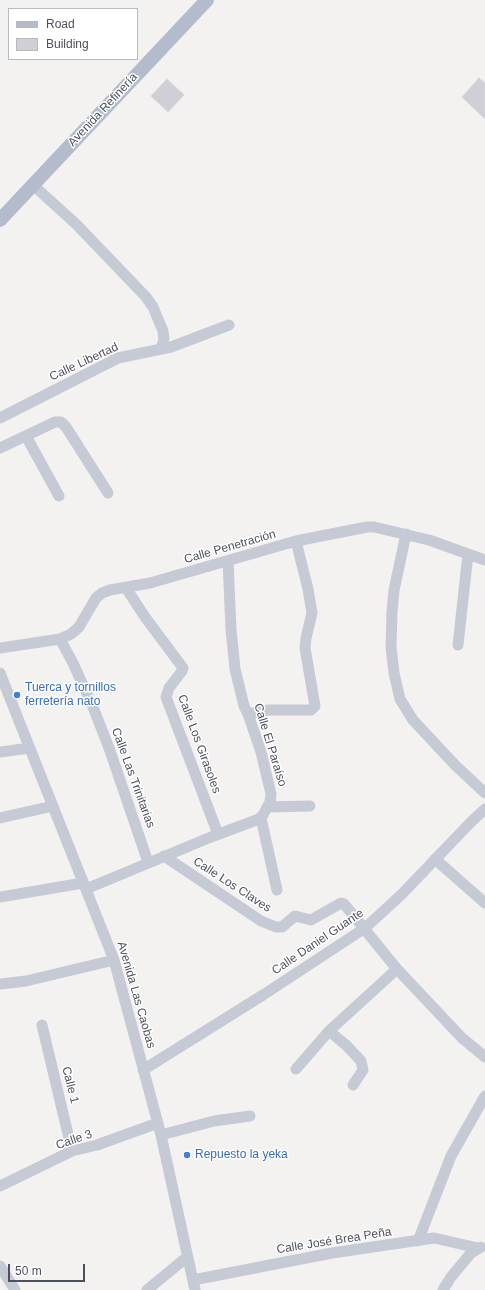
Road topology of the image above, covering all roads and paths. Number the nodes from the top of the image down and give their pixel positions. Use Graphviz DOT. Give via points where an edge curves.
graph roads {
  1 [pos="207,0"];
  2 [pos="33,185"];
  3 [pos="0,220"];
  4 [pos="229,325"];
  5 [pos="161,349"];
  6 [pos="0,418"];
  7 [pos="26,436"];
  8 [pos="0,448"];
  9 [pos="108,493"];
  10 [pos="59,496"];
  11 [pos="406,534"];
  12 [pos="296,541"];
  13 [pos="468,554"];
  14 [pos="485,560"];
  15 [pos="228,561"];
  16 [pos="126,588"];
  17 [pos="60,639"];
  18 [pos="458,645"];
  19 [pos="0,648"];
  20 [pos="0,673"];
  21 [pos="248,714"];
  22 [pos="30,748"];
  23 [pos="0,752"];
  24 [pos="485,793"];
  25 [pos="53,806"];
  26 [pos="310,806"];
  27 [pos="267,807"];
  28 [pos="485,809"];
  29 [pos="0,818"];
  30 [pos="261,818"];
  31 [pos="218,834"];
  32 [pos="164,856"];
  33 [pos="435,859"];
  34 [pos="148,862"];
  35 [pos="84,886"];
  36 [pos="277,890"];
  37 [pos="0,897"];
  38 [pos="485,903"];
  39 [pos="365,928"];
  40 [pos="114,960"];
  41 [pos="397,969"];
  42 [pos="0,984"];
  43 [pos="42,1025"];
  44 [pos="329,1031"];
  45 [pos="485,1057"];
  46 [pos="296,1069"];
  47 [pos="143,1070"];
  48 [pos="353,1085"];
  49 [pos="485,1096"];
  50 [pos="250,1116"];
  51 [pos="158,1123"];
  52 [pos="161,1135"];
  53 [pos="72,1151"];
  54 [pos="0,1186"];
  55 [pos="418,1241"];
  56 [pos="482,1246"];
  57 [pos="188,1257"];
  58 [pos="0,1266"];
  59 [pos="194,1285"];
  60 [pos="15,1290"];
  61 [pos="147,1290"];
  62 [pos="443,1290"];
  1 -- 2 [label="main road, Avenida Refinería"];
  2 -- 3 [label="main road, Avenida Refinería"];
  2 -- 5 [label="street" via="76,224 146,298 163,330"];
  4 -- 5 [label="street, Calle Libertad"];
  5 -- 6 [label="street, Calle Libertad" via="118,358"];
  7 -- 8 [label="street"];
  7 -- 9 [label="street" via="55,422 61,422"];
  7 -- 10 [label="street"];
  11 -- 12 [label="street, Calle Penetración" via="367,527"];
  11 -- 13 [label="street, Calle Penetración"];
  11 -- 24 [label="street" via="394,590 392,619 391,647 400,699 413,720"];
  12 -- 15 [label="street, Calle Penetración"];
  12 -- 21 [label="street" via="312,613 305,648 315,706 311,710 269,710"];
  13 -- 14 [label="street, Calle Penetración"];
  13 -- 18 [label="street"];
  15 -- 16 [label="street, Calle Penetración"];
  15 -- 21 [label="street, Calle El Paraíso" via="235,669"];
  16 -- 17 [label="street, Calle Penetración" via="110,590 99,595 76,631"];
  16 -- 31 [label="street, Calle Los Girasoles" via="183,668 168,688 166,696"];
  17 -- 19 [label="street, Calle Penetración"];
  17 -- 34 [label="street, Calle Las Trinitarias" via="96,714"];
  20 -- 22 [label="street, Avenida Las Caobas"];
  21 -- 27 [label="street, Calle El Paraíso" via="271,794"];
  22 -- 23 [label="street"];
  22 -- 25 [label="street, Avenida Las Caobas"];
  25 -- 29 [label="street"];
  25 -- 35 [label="street, Avenida Las Caobas"];
  26 -- 27 [label="street"];
  27 -- 30 [label="street, Calle El Paraíso"];
  28 -- 33 [label="street, Calle Daniel Guante"];
  30 -- 31 [label="street"];
  30 -- 36 [label="street"];
  31 -- 32 [label="street"];
  32 -- 34 [label="street"];
  32 -- 39 [label="street, Calle Los Claves" via="262,921 276,927 282,927 295,916 311,920 341,903 347,906"];
  33 -- 38 [label="street"];
  33 -- 39 [label="street, Calle Daniel Guante"];
  34 -- 35 [label="street"];
  35 -- 37 [label="street"];
  35 -- 40 [label="street, Avenida Las Caobas"];
  39 -- 41 [label="street"];
  39 -- 47 [label="street, Calle Daniel Guante"];
  40 -- 42 [label="street" via="26,981"];
  40 -- 47 [label="street, Avenida Las Caobas"];
  41 -- 44 [label="street"];
  41 -- 45 [label="street" via="462,1038"];
  43 -- 53 [label="street, Calle 1"];
  44 -- 46 [label="street"];
  44 -- 48 [label="street" via="361,1061 363,1070"];
  47 -- 51 [label="street, Avenida Las Caobas"];
  49 -- 55 [label="street" via="451,1156"];
  50 -- 52 [label="street" via="214,1121"];
  51 -- 52 [label="street, Avenida Las Caobas"];
  51 -- 53 [label="street, Calle 3" via="97,1146"];
  52 -- 57 [label="street, Avenida Las Caobas"];
  53 -- 54 [label="street, Calle 3"];
  55 -- 56 [label="street, Calle José Brea Peña" via="434,1238"];
  55 -- 59 [label="street, Calle José Brea Peña" via="332,1253"];
  56 -- 62 [label="street" via="471,1253"];
  57 -- 59 [label="street, Avenida Las Caobas"];
  57 -- 61 [label="street"];
  58 -- 60 [label="street"];
}
